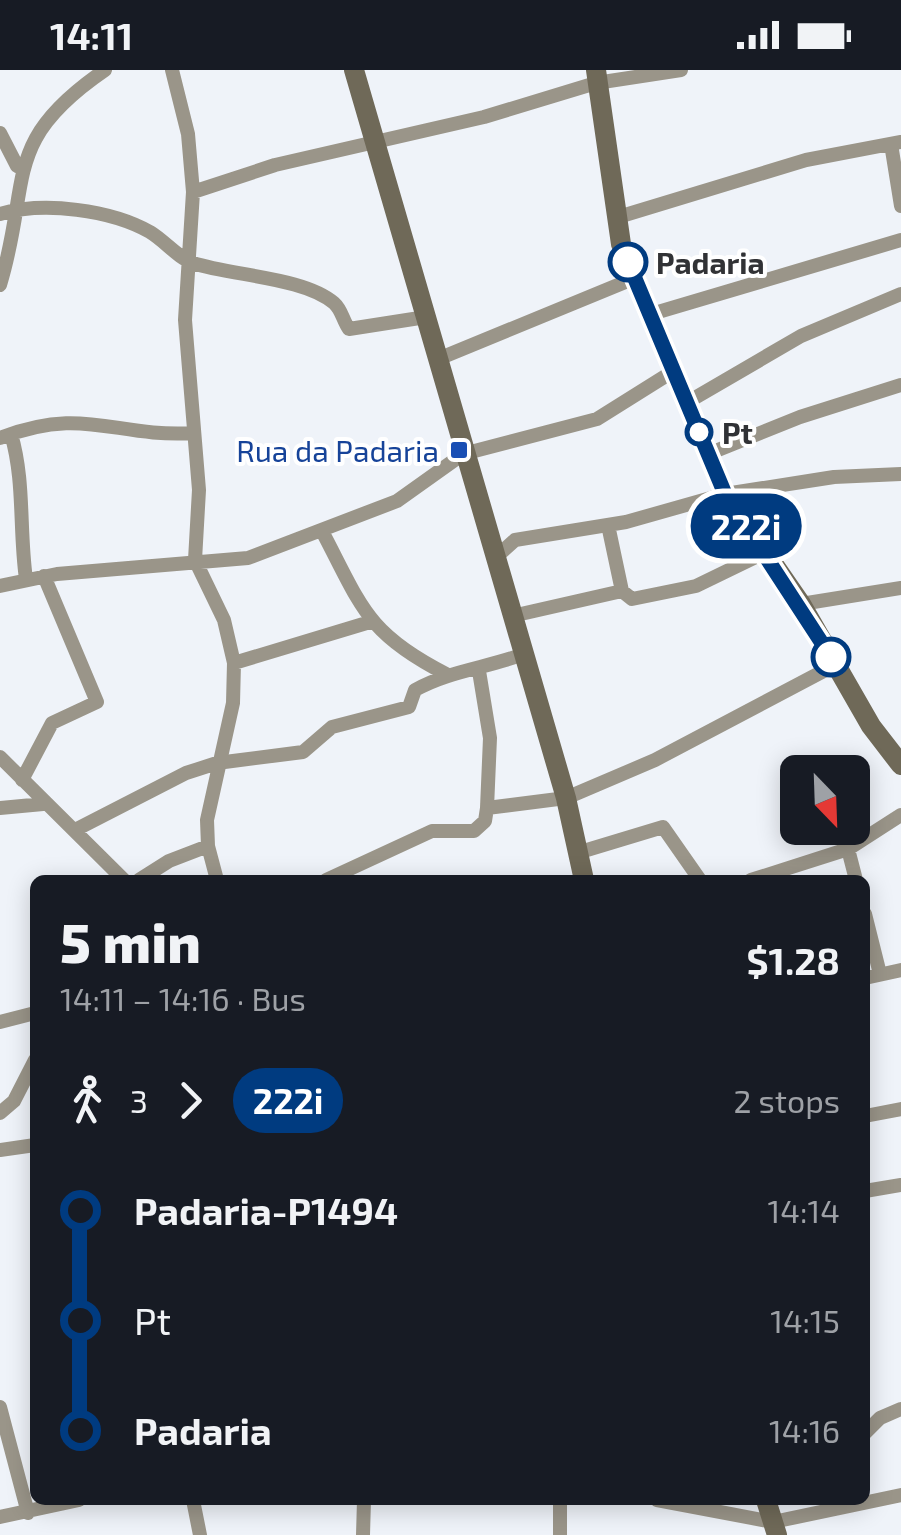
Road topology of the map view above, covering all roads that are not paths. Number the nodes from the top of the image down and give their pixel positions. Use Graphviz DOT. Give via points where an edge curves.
graph roads {
  1 [pos="172,70"];
  2 [pos="354,70"];
  3 [pos="682,70"];
  4 [pos="102,71"];
  5 [pos="596,76"];
  6 [pos="0,133"];
  7 [pos="374,139"];
  8 [pos="896,143"];
  9 [pos="17,166"];
  10 [pos="193,192"];
  11 [pos="901,206"];
  12 [pos="6,212"];
  13 [pos="615,218"];
  14 [pos="901,240"];
  15 [pos="187,262"];
  16 [pos="635,278"];
  17 [pos="0,286"];
  18 [pos="901,294"];
  19 [pos="648,314"];
  20 [pos="426,317"];
  21 [pos="438,358"];
  22 [pos="672,372"];
  23 [pos="901,385"];
  24 [pos="686,402"];
  25 [pos="194,433"];
  26 [pos="5,436"];
  27 [pos="464,454"];
  28 [pos="708,454"];
  29 [pos="901,474"];
  30 [pos="725,494"];
  31 [pos="608,525"];
  32 [pos="322,531"];
  33 [pos="764,553"];
  34 [pos="495,558"];
  35 [pos="194,560"];
  36 [pos="44,576"];
  37 [pos="26,579"];
  38 [pos="0,586"];
  39 [pos="901,588"];
  40 [pos="622,591"];
  41 [pos="800,604"];
  42 [pos="512,616"];
  43 [pos="370,622"];
  44 [pos="524,654"];
  45 [pos="234,663"];
  46 [pos="834,665"];
  47 [pos="479,671"];
  48 [pos="446,674"];
  49 [pos="0,757"];
  50 [pos="217,763"];
  51 [pos="901,764"];
  52 [pos="22,780"];
  53 [pos="566,798"];
  54 [pos="43,804"];
  55 [pos="0,808"];
  56 [pos="487,808"];
  57 [pos="901,814"];
  58 [pos="74,830"];
  59 [pos="208,846"];
  60 [pos="848,848"];
  61 [pos="577,852"];
  62 [pos="780,874"];
  63 [pos="119,875"];
  64 [pos="146,875"];
  65 [pos="216,875"];
  66 [pos="337,875"];
  67 [pos="583,875"];
  68 [pos="696,875"];
  69 [pos="855,875"];
  70 [pos="901,970"];
  71 [pos="872,976"];
  72 [pos="30,1014"];
  73 [pos="0,1022"];
  74 [pos="30,1070"];
  75 [pos="901,1109"];
  76 [pos="0,1113"];
  77 [pos="870,1115"];
  78 [pos="30,1147"];
  79 [pos="0,1150"];
  80 [pos="901,1185"];
  81 [pos="870,1191"];
  82 [pos="0,1407"];
  83 [pos="901,1409"];
  84 [pos="870,1429"];
  85 [pos="30,1457"];
  86 [pos="17,1461"];
  87 [pos="901,1495"];
  88 [pos="870,1501"];
  89 [pos="61,1505"];
  90 [pos="194,1505"];
  91 [pos="364,1505"];
  92 [pos="560,1505"];
  93 [pos="677,1505"];
  94 [pos="808,1505"];
  95 [pos="846,1505"];
  96 [pos="802,1513"];
  97 [pos="28,1514"];
  98 [pos="4,1517"];
  99 [pos="775,1528"];
  100 [pos="18,1535"];
  101 [pos="200,1535"];
  102 [pos="362,1535"];
  103 [pos="560,1535"];
  1 -- 10 [label="street"];
  2 -- 7 [label="street"];
  3 -- 5 [label="street"];
  4 -- 9 [label="street" via="43,120"];
  5 -- 7 [label="street" via="484,117"];
  5 -- 13 [label="street"];
  6 -- 9 [label="street"];
  7 -- 10 [label="street"];
  7 -- 20 [label="street"];
  8 -- 11 [label="street"];
  8 -- 13 [label="street" via="806,160"];
  9 -- 12 [label="street"];
  10 -- 15 [label="street"];
  12 -- 15 [label="street" via="111,216 154,234"];
  12 -- 17 [label="street"];
  13 -- 16 [label="street"];
  14 -- 19 [label="street"];
  15 -- 20 [label="street" via="326,298 349,328"];
  15 -- 25 [label="street"];
  16 -- 19 [label="street"];
  16 -- 21 [label="street"];
  18 -- 24 [label="street" via="800,336"];
  19 -- 22 [label="street"];
  20 -- 21 [label="street"];
  21 -- 27 [label="street"];
  22 -- 24 [label="street"];
  22 -- 27 [label="street" via="597,419"];
  23 -- 28 [label="street"];
  24 -- 28 [label="street"];
  25 -- 26 [label="street" via="158,435 72,420"];
  25 -- 35 [label="street"];
  26 -- 37 [label="street" via="19,463"];
  27 -- 32 [label="street" via="397,501"];
  27 -- 34 [label="street"];
  28 -- 30 [label="street"];
  29 -- 30 [label="street"];
  30 -- 31 [label="street"];
  30 -- 33 [label="street"];
  31 -- 34 [label="street" via="515,540"];
  31 -- 40 [label="street"];
  32 -- 35 [label="street" via="248,558"];
  32 -- 43 [label="street"];
  33 -- 40 [label="street" via="696,586 632,600"];
  33 -- 41 [label="street"];
  34 -- 42 [label="street"];
  35 -- 36 [label="street"];
  35 -- 45 [label="street" via="224,620"];
  36 -- 37 [label="street"];
  36 -- 52 [label="street" via="97,702 52,723"];
  37 -- 38 [label="street"];
  39 -- 41 [label="street"];
  40 -- 42 [label="street"];
  41 -- 46 [label="street"];
  42 -- 44 [label="street"];
  43 -- 45 [label="street"];
  43 -- 48 [label="street" via="407,654"];
  44 -- 47 [label="street"];
  44 -- 53 [label="street"];
  45 -- 50 [label="street" via="233,703"];
  46 -- 51 [label="street"];
  46 -- 53 [label="street" via="655,760"];
  47 -- 48 [label="street"];
  47 -- 56 [label="street" via="490,738"];
  48 -- 50 [label="street" via="414,690 408,707 345,722 302,752"];
  49 -- 52 [label="street"];
  50 -- 58 [label="street"];
  50 -- 59 [label="street"];
  52 -- 54 [label="street"];
  53 -- 56 [label="street"];
  53 -- 61 [label="street"];
  54 -- 55 [label="street"];
  54 -- 58 [label="street"];
  56 -- 66 [label="street" via="474,831 432,832"];
  57 -- 60 [label="street"];
  58 -- 63 [label="street"];
  59 -- 64 [label="street"];
  59 -- 65 [label="street"];
  60 -- 62 [label="street"];
  60 -- 69 [label="street"];
  61 -- 67 [label="street"];
  61 -- 68 [label="street" via="663,828"];
  70 -- 71 [label="street"];
  72 -- 73 [label="street"];
  74 -- 76 [label="street"];
  75 -- 77 [label="street"];
  78 -- 79 [label="street"];
  80 -- 81 [label="street"];
  82 -- 86 [label="street"];
  83 -- 84 [label="street"];
  85 -- 86 [label="street"];
  86 -- 97 [label="street"];
  87 -- 88 [label="street"];
  89 -- 97 [label="street"];
  90 -- 101 [label="street"];
  91 -- 102 [label="street"];
  92 -- 103 [label="street"];
  93 -- 99 [label="street"];
  94 -- 96 [label="street"];
  95 -- 96 [label="street"];
  96 -- 99 [label="street"];
  97 -- 98 [label="street"];
  98 -- 100 [label="street"];
}
